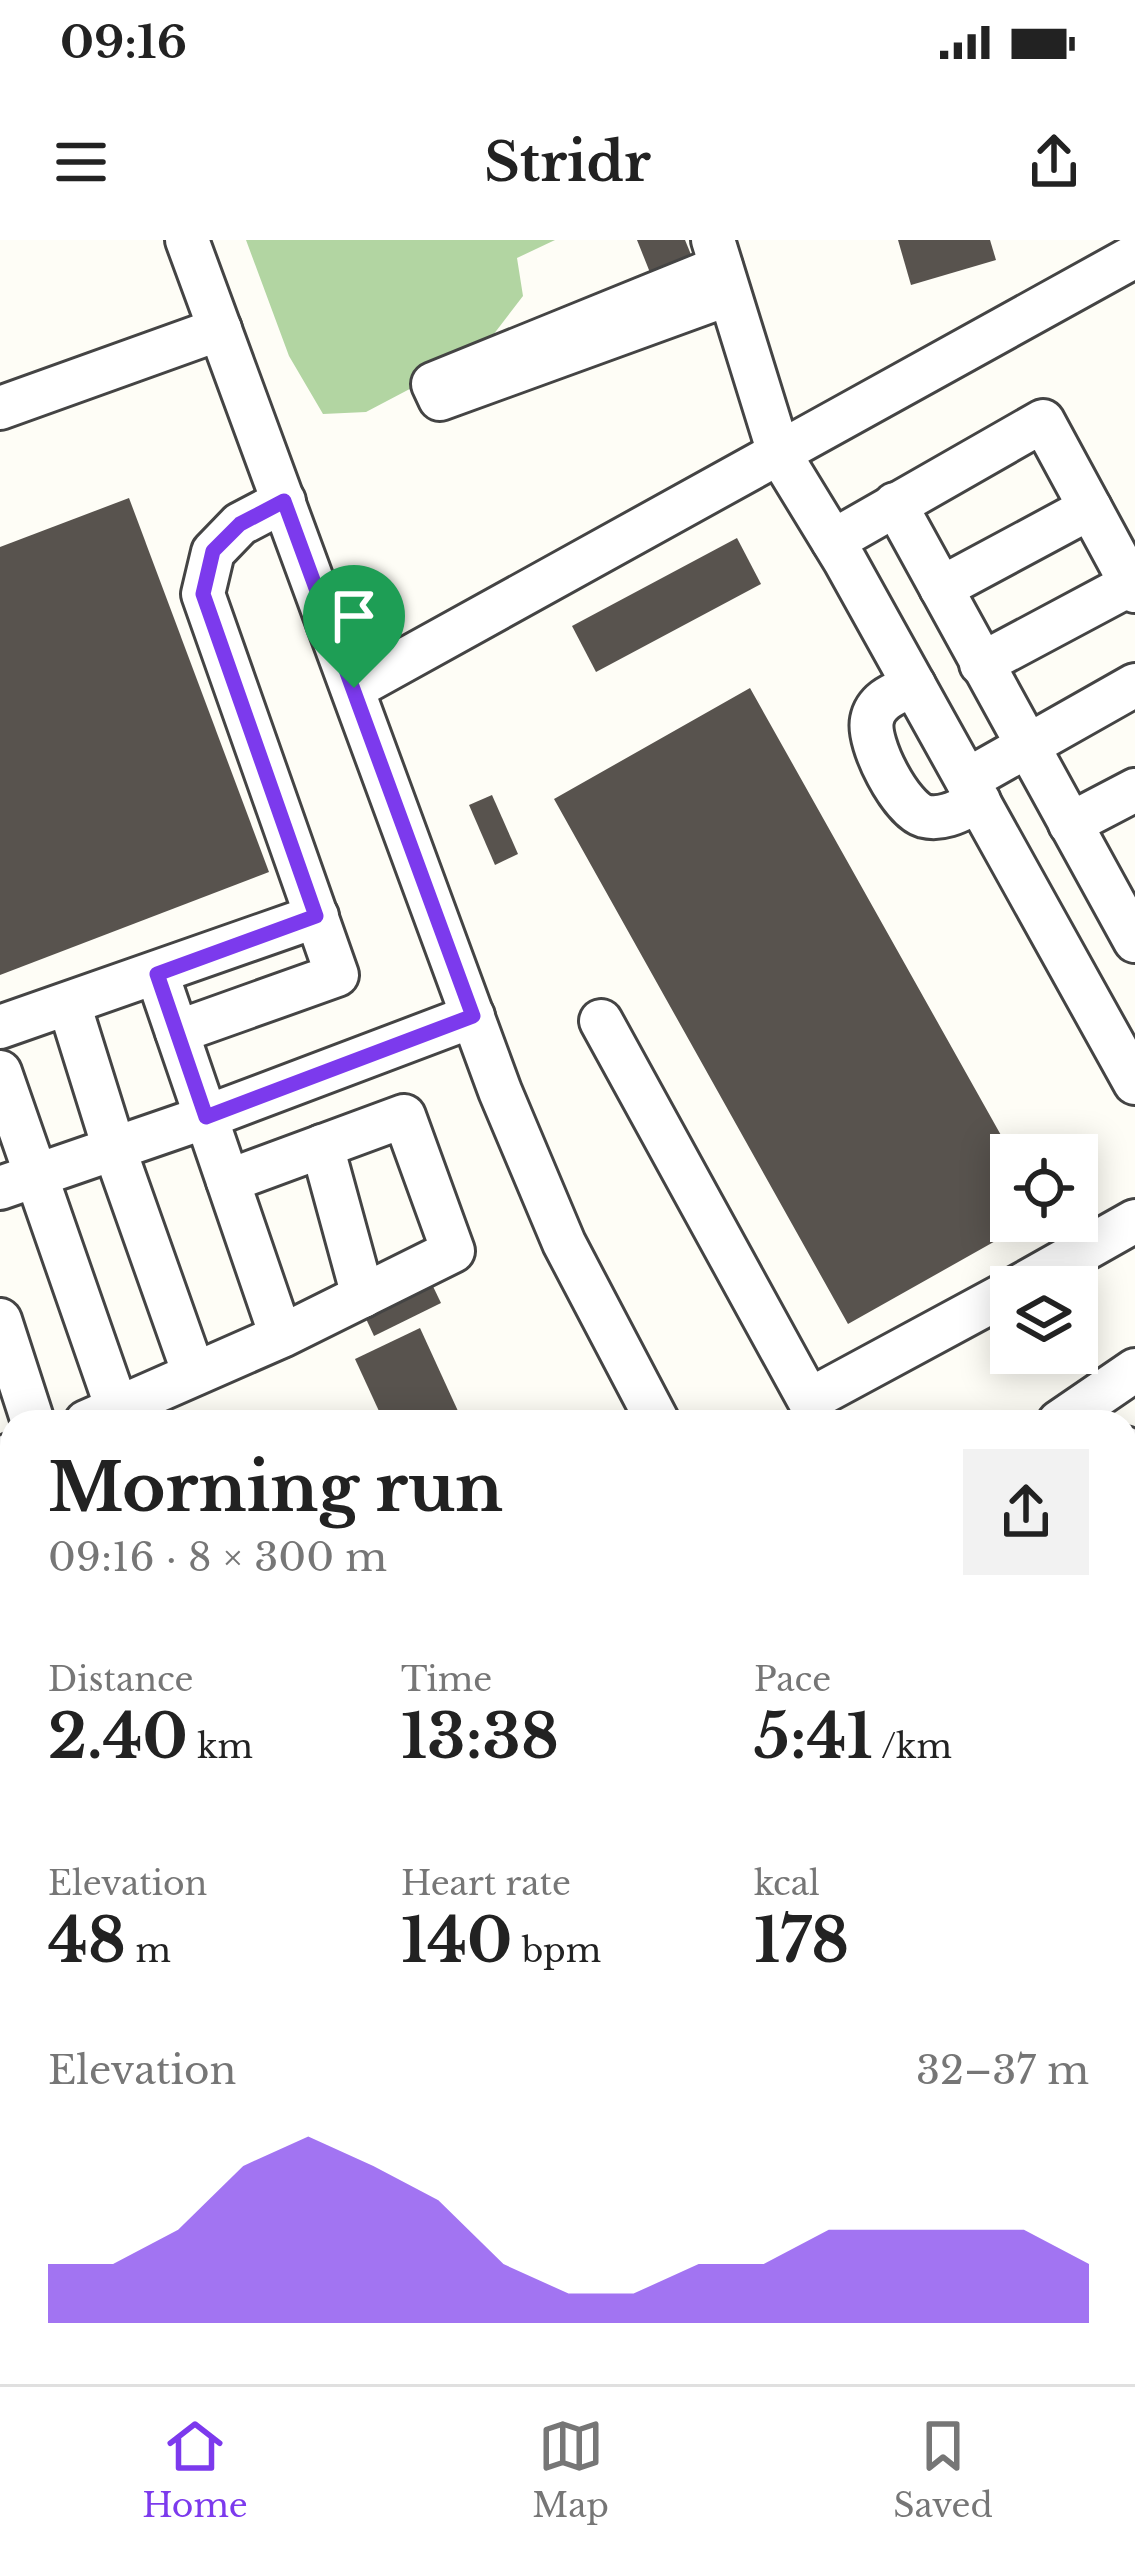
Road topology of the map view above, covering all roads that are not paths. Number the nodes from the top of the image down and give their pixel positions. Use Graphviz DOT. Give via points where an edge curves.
graph roads {
  1 [pos="187,240"];
  2 [pos="1135,256"];
  3 [pos="721,267"];
  4 [pos="220,329"];
  5 [pos="0,408"];
  6 [pos="779,453"];
  7 [pos="284,501"];
  8 [pos="895,504"];
  9 [pos="1090,508"];
  10 [pos="832,541"];
  11 [pos="1133,587"];
  12 [pos="940,588"];
  13 [pos="981,664"];
  14 [pos="914,685"];
  15 [pos="1135,685"];
  16 [pos="354,688"];
  17 [pos="1026,747"];
  18 [pos="973,790"];
  19 [pos="1135,790"];
  20 [pos="1070,824"];
  21 [pos="316,916"];
  22 [pos="1129,917"];
  23 [pos="157,974"];
  24 [pos="69,1004"];
  25 [pos="458,1021"];
  26 [pos="601,1021"];
  27 [pos="0,1027"];
  28 [pos="177,1032"];
  29 [pos="0,1072"];
  30 [pos="1135,1083"];
  31 [pos="206,1117"];
  32 [pos="322,1146"];
  33 [pos="114,1148"];
  34 [pos="228,1181"];
  35 [pos="16,1182"];
  36 [pos="1135,1220"];
  37 [pos="1054,1266"];
  38 [pos="363,1296"];
  39 [pos="990,1302"];
  40 [pos="0,1320"];
  41 [pos="281,1336"];
  42 [pos="1135,1370"];
  43 [pos="194,1374"];
  44 [pos="29,1410"];
  45 [pos="99,1410"];
  46 [pos="112,1410"];
  47 [pos="652,1410"];
  48 [pos="1086,1410"];
  1 -- 4 [label="street"];
  2 -- 6 [label="street"];
  3 -- 3 [label="street" via="440,399 433,384"];
  3 -- 6 [label="street"];
  4 -- 5 [label="street"];
  4 -- 7 [label="street"];
  6 -- 10 [label="street"];
  6 -- 16 [label="street"];
  7 -- 16 [label="street"];
  7 -- 21 [label="street" via="240,524 213,551 203,594"];
  8 -- 9 [label="street" via="1043,421"];
  8 -- 10 [label="street"];
  8 -- 12 [label="street"];
  9 -- 11 [label="street"];
  9 -- 12 [label="street"];
  10 -- 14 [label="street"];
  11 -- 13 [label="street"];
  12 -- 13 [label="street"];
  13 -- 17 [label="street"];
  14 -- 18 [label="street"];
  14 -- 18 [label="street" via="885,698 872,718 872,740 903,802 923,816 944,817"];
  15 -- 17 [label="street"];
  16 -- 25 [label="street"];
  17 -- 18 [label="street"];
  17 -- 20 [label="street"];
  18 -- 30 [label="street"];
  19 -- 20 [label="street"];
  20 -- 22 [label="street"];
  21 -- 23 [label="street"];
  21 -- 28 [label="street" via="337,975"];
  23 -- 24 [label="street"];
  23 -- 28 [label="street"];
  24 -- 27 [label="street"];
  24 -- 33 [label="street"];
  25 -- 31 [label="street"];
  25 -- 47 [label="street"];
  26 -- 39 [label="street" via="809,1400"];
  28 -- 31 [label="street"];
  29 -- 35 [label="street"];
  31 -- 33 [label="street"];
  31 -- 34 [label="street"];
  32 -- 34 [label="street"];
  32 -- 38 [label="street"];
  32 -- 38 [label="street" via="404,1116 453,1251"];
  33 -- 35 [label="street"];
  33 -- 43 [label="street"];
  34 -- 41 [label="street"];
  35 -- 45 [label="street"];
  36 -- 37 [label="street"];
  38 -- 41 [label="street"];
  40 -- 44 [label="street"];
  41 -- 43 [label="street"];
  42 -- 48 [label="street"];
  43 -- 46 [label="street"];
}
